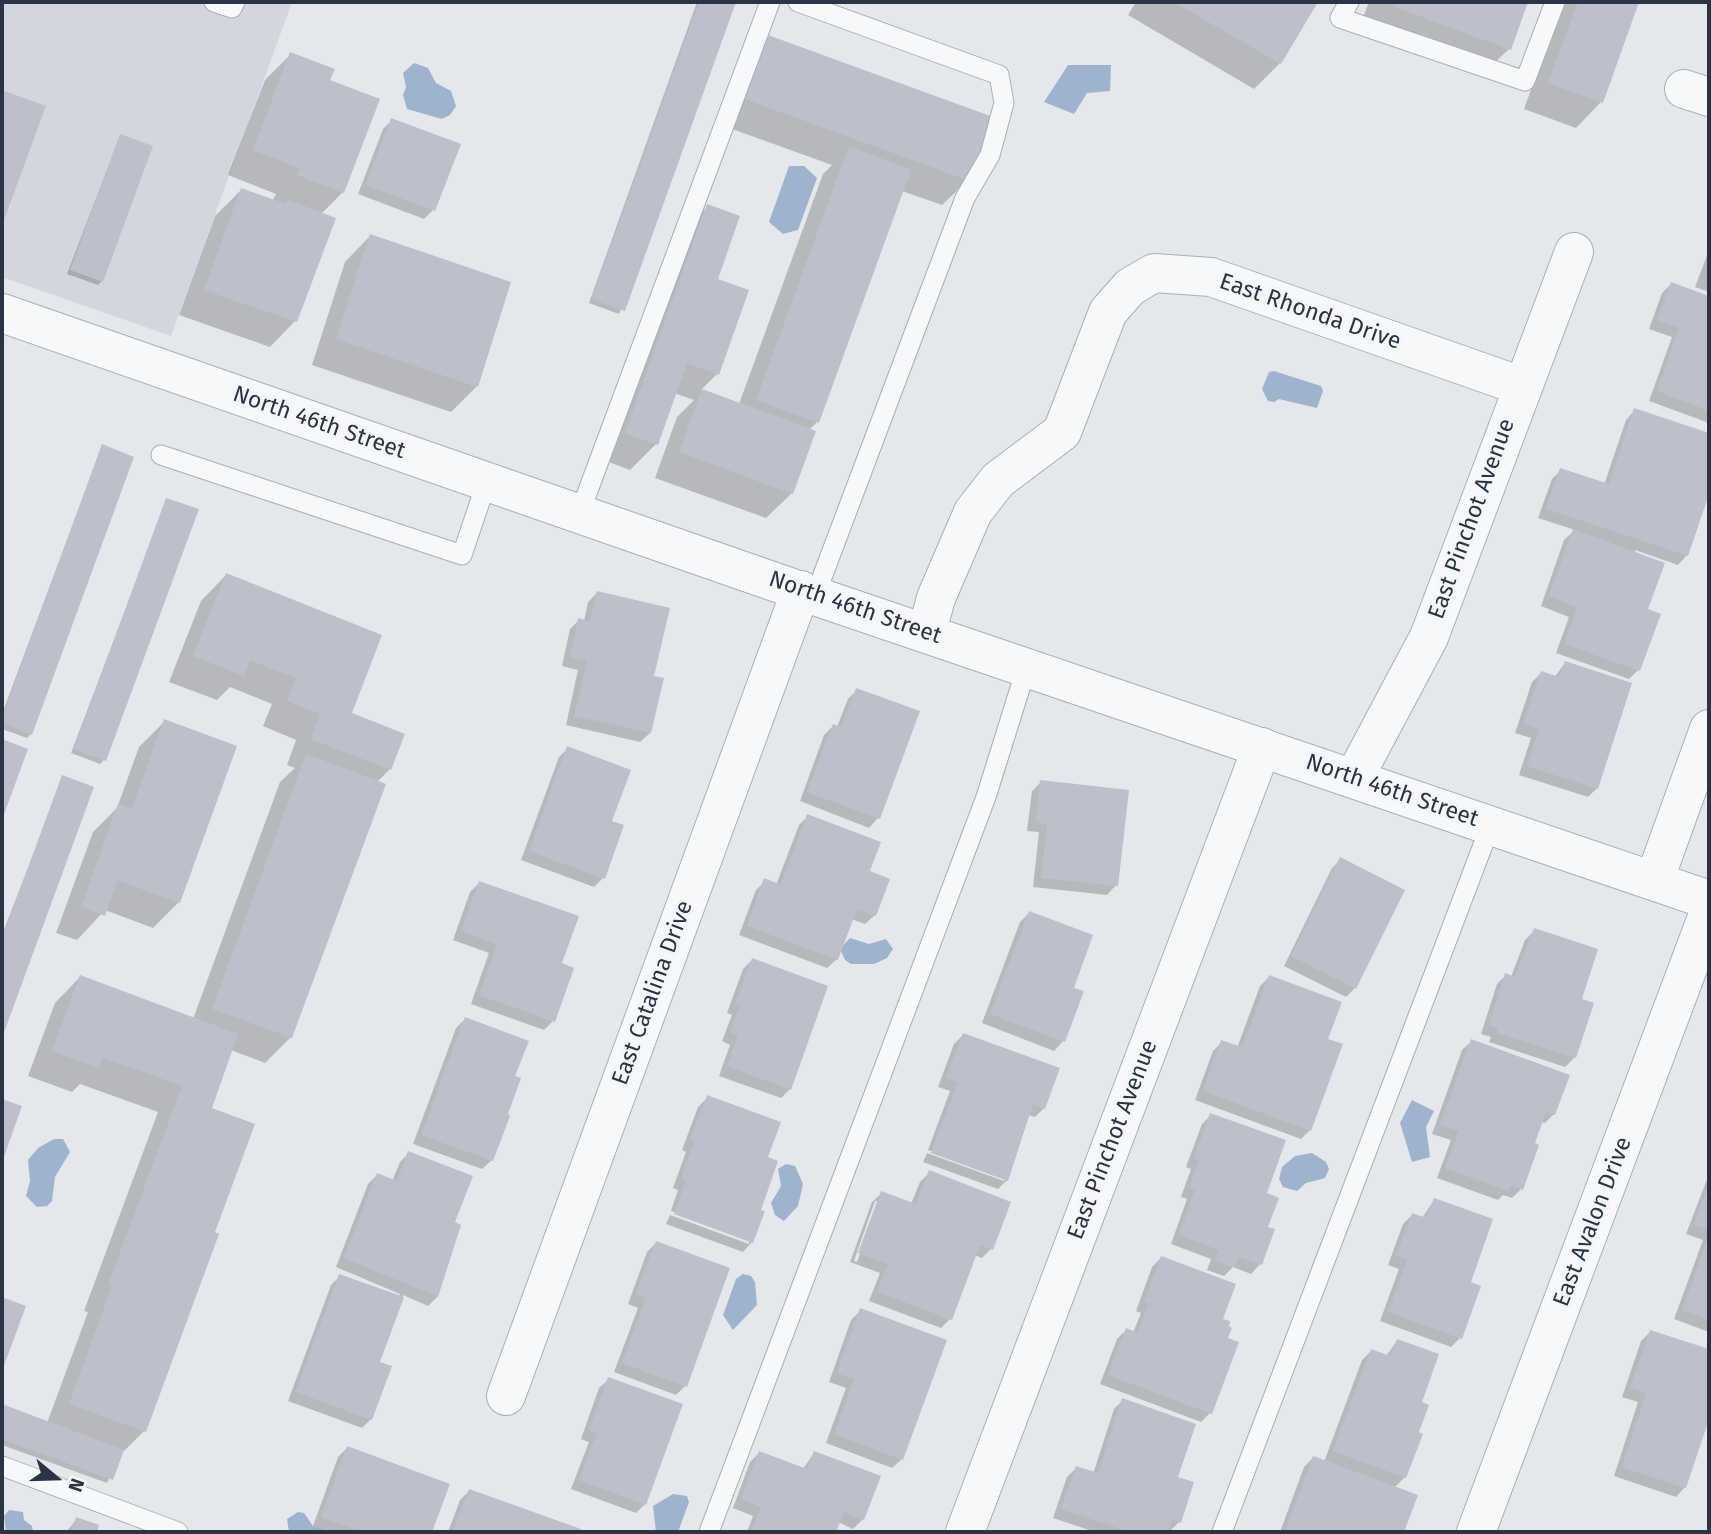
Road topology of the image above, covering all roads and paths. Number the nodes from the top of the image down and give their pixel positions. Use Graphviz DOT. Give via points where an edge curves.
graph roads {
  1 [pos="214,2"];
  2 [pos="235,2"];
  3 [pos="770,2"];
  4 [pos="798,2"];
  5 [pos="1349,2"];
  6 [pos="1555,2"];
  7 [pos="1574,252"];
  8 [pos="2,313"];
  9 [pos="1521,386"];
  10 [pos="162,455"];
  11 [pos="487,481"];
  12 [pos="580,512"];
  13 [pos="808,593"];
  14 [pos="927,632"];
  15 [pos="1027,666"];
  16 [pos="1709,729"];
  17 [pos="1262,747"];
  18 [pos="1354,778"];
  19 [pos="1491,824"];
  20 [pos="1654,881"];
  21 [pos="1709,900"];
  22 [pos="1709,912"];
  23 [pos="506,1396"];
  24 [pos="2,1466"];
  25 [pos="178,1532"];
  26 [pos="709,1532"];
  27 [pos="965,1532"];
  28 [pos="1222,1532"];
  29 [pos="1476,1532"];
  1 -- 2 [label="lane" via="233,8"];
  3 -- 12 [label="lane"];
  4 -- 13 [label="lane" via="999,75 1004,103 990,155 965,198"];
  5 -- 6 [label="lane" via="1340,18 1525,81"];
  7 -- 9 [label="street, East Pinchot Avenue"];
  8 -- 11 [label="street, North 46th Street"];
  9 -- 14 [label="street, East Rhonda Drive" via="1211,277 1154,272 1130,287 1108,312 1062,432 998,480 973,512 936,598"];
  9 -- 18 [label="street, East Pinchot Avenue" via="1429,636"];
  10 -- 11 [label="lane" via="462,555"];
  11 -- 12 [label="street, North 46th Street"];
  12 -- 13 [label="street, North 46th Street"];
  13 -- 14 [label="street, North 46th Street"];
  13 -- 23 [label="street, East Catalina Drive"];
  14 -- 15 [label="street, North 46th Street"];
  15 -- 17 [label="street, North 46th Street"];
  15 -- 26 [label="lane" via="986,797"];
  16 -- 20 [label="street"];
  17 -- 18 [label="street, North 46th Street"];
  17 -- 27 [label="street, East Pinchot Avenue"];
  18 -- 19 [label="street, North 46th Street"];
  19 -- 20 [label="street, North 46th Street"];
  19 -- 28 [label="lane"];
  20 -- 21 [label="street, North 46th Street"];
  22 -- 29 [label="street, East Avalon Drive"];
  24 -- 25 [label="lane"];
}
